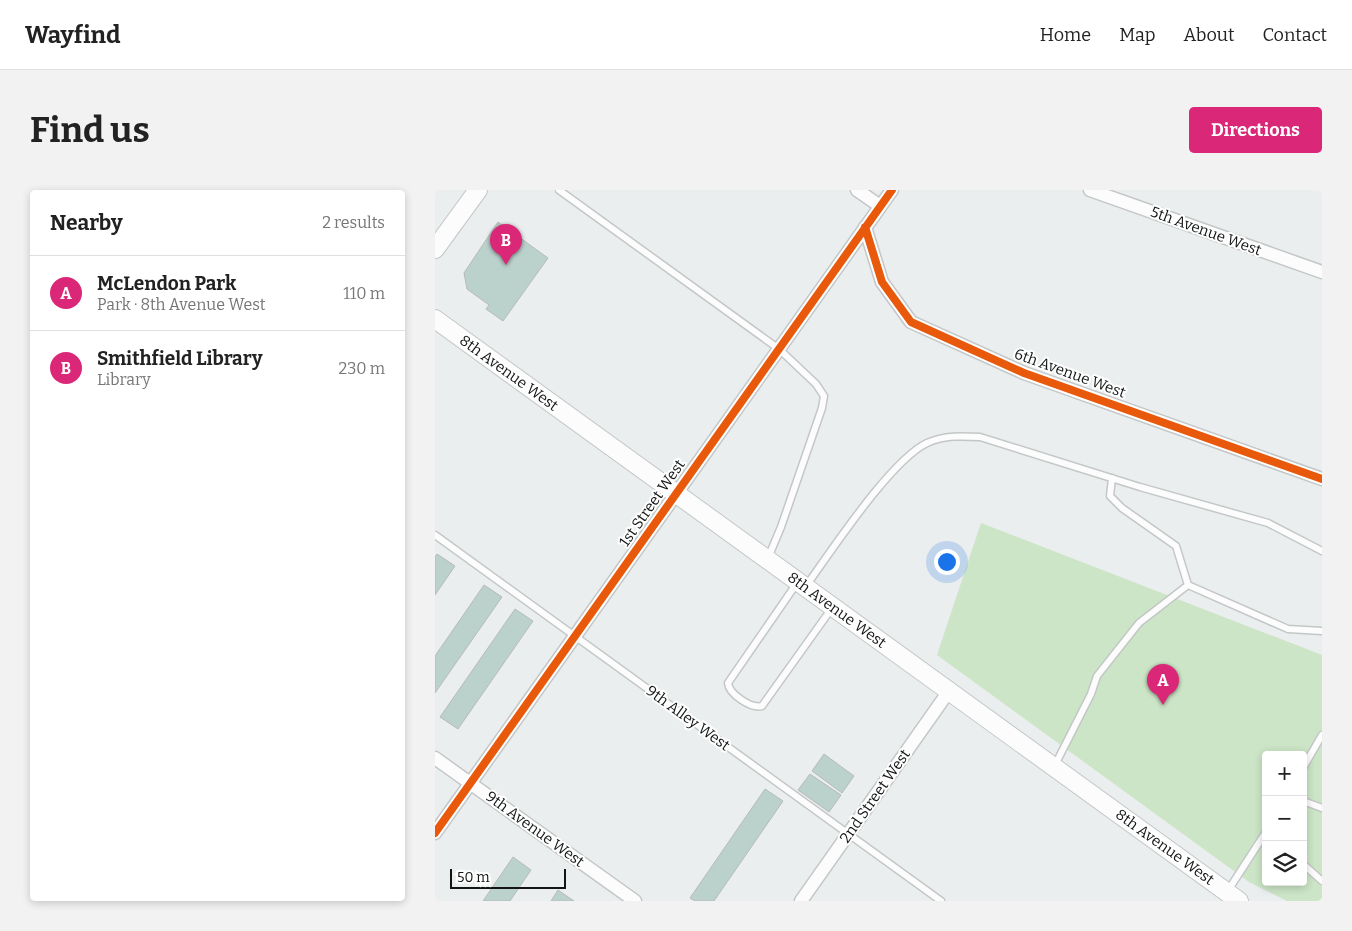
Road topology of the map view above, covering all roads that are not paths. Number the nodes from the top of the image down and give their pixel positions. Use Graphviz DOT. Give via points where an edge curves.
graph roads {
  1 [pos="478,190"];
  2 [pos="559,190"];
  3 [pos="857,190"];
  4 [pos="892,190"];
  5 [pos="1090,190"];
  6 [pos="880,206"];
  7 [pos="865,227"];
  8 [pos="435,249"];
  9 [pos="1322,272"];
  10 [pos="435,319"];
  11 [pos="779,349"];
  12 [pos="1112,478"];
  13 [pos="1322,479"];
  14 [pos="676,494"];
  15 [pos="435,535"];
  16 [pos="1322,550"];
  17 [pos="767,560"];
  18 [pos="801,584"];
  19 [pos="1188,585"];
  20 [pos="833,607"];
  21 [pos="1322,631"];
  22 [pos="575,636"];
  23 [pos="949,691"];
  24 [pos="1322,735"];
  25 [pos="435,758"];
  26 [pos="1307,761"];
  27 [pos="1054,767"];
  28 [pos="470,783"];
  29 [pos="1307,802"];
  30 [pos="1322,808"];
  31 [pos="435,833"];
  32 [pos="849,833"];
  33 [pos="1262,839"];
  34 [pos="1307,868"];
  35 [pos="1322,881"];
  36 [pos="1229,898"];
  37 [pos="635,901"];
  38 [pos="801,901"];
  39 [pos="941,901"];
  1 -- 8 [label="main road"];
  2 -- 11 [label="lane"];
  3 -- 6 [label="street"];
  4 -- 6 [label="street, 1st Street West"];
  5 -- 9 [label="street, 5th Avenue West"];
  6 -- 7 [label="street, 1st Street West"];
  7 -- 11 [label="street, 1st Street West"];
  7 -- 13 [label="street, 6th Avenue West" via="883,282 911,322 1024,373"];
  10 -- 14 [label="main road, 8th Avenue West"];
  11 -- 14 [label="street, 1st Street West"];
  11 -- 17 [label="lane" via="816,384 824,396 781,528"];
  12 -- 16 [label="lane" via="1268,523"];
  12 -- 18 [label="lane" via="981,436 953,436 928,443 907,457"];
  12 -- 19 [label="lane" via="1110,496 1176,546"];
  14 -- 17 [label="main road, 8th Avenue West"];
  14 -- 22 [label="street, 1st Street West"];
  15 -- 22 [label="lane, 9th Alley West"];
  17 -- 18 [label="main road, 8th Avenue West"];
  18 -- 20 [label="main road, 8th Avenue West"];
  18 -- 20 [label="lane" via="730,679 728,687 743,700 762,706"];
  19 -- 21 [label="lane" via="1288,629"];
  19 -- 27 [label="lane" via="1139,623 1097,676"];
  20 -- 23 [label="main road, 8th Avenue West"];
  22 -- 28 [label="street, 1st Street West"];
  22 -- 32 [label="lane, 9th Alley West"];
  23 -- 27 [label="main road, 8th Avenue West"];
  23 -- 32 [label="street, 2nd Street West"];
  24 -- 26 [label="lane"];
  25 -- 28 [label="street, 9th Avenue West"];
  27 -- 36 [label="main road, 8th Avenue West"];
  28 -- 31 [label="street, 1st Street West"];
  28 -- 37 [label="street, 9th Avenue West"];
  29 -- 30 [label="lane"];
  32 -- 38 [label="street, 2nd Street West"];
  32 -- 39 [label="lane, 9th Alley West"];
  33 -- 36 [label="lane"];
  34 -- 35 [label="lane"];
}
